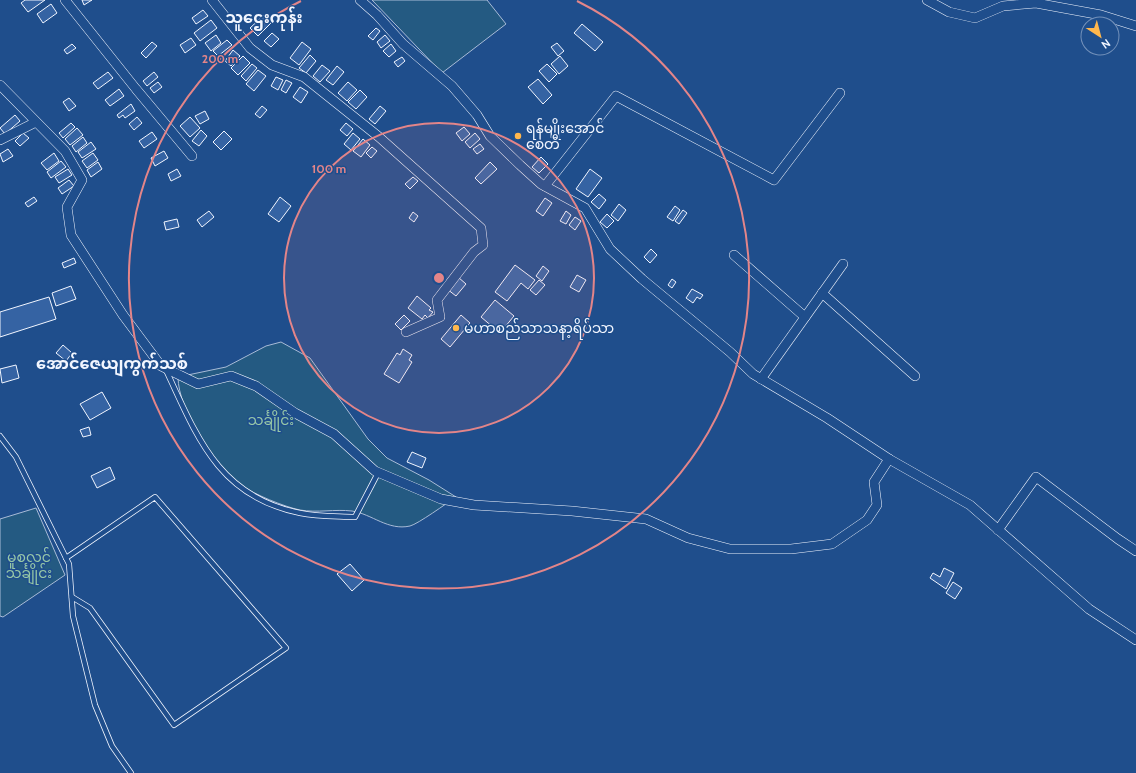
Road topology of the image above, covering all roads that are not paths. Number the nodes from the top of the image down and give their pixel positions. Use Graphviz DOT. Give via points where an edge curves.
graph roads {
  1 [pos="66,0"];
  2 [pos="212,0"];
  3 [pos="360,0"];
  4 [pos="927,0"];
  5 [pos="1136,26"];
  6 [pos="0,85"];
  7 [pos="840,92"];
  8 [pos="36,122"];
  9 [pos="0,140"];
  10 [pos="192,156"];
  11 [pos="545,186"];
  12 [pos="734,255"];
  13 [pos="843,264"];
  14 [pos="822,293"];
  15 [pos="805,317"];
  16 [pos="406,332"];
  17 [pos="165,368"];
  18 [pos="915,376"];
  19 [pos="761,379"];
  20 [pos="0,436"];
  21 [pos="889,459"];
  22 [pos="378,472"];
  23 [pos="998,530"];
  24 [pos="1136,550"];
  25 [pos="66,558"];
  26 [pos="72,597"];
  27 [pos="1136,640"];
  28 [pos="131,773"];
  1 -- 10 [label="street"];
  2 -- 16 [label="street" via="250,48 272,65 304,77 379,137 481,228 483,244 437,300 440,317"];
  3 -- 11 [label="street" via="378,15 403,44 452,86 477,115 490,136"];
  4 -- 5 [label="street" via="948,12 974,18 1002,6 1036,3 1101,14"];
  6 -- 8 [label="street"];
  7 -- 11 [label="street" via="774,180 616,96"];
  8 -- 9 [label="street"];
  8 -- 17 [label="street" via="65,151 82,180 67,207 71,235 123,315"];
  11 -- 19 [label="street" via="585,208 610,249"];
  12 -- 15 [label="street"];
  13 -- 14 [label="street"];
  14 -- 15 [label="street"];
  14 -- 18 [label="street"];
  15 -- 19 [label="street"];
  17 -- 22 [label="street" via="198,384 231,376 256,386 294,413 334,434"];
  17 -- 22 [label="lane" via="192,425 213,460 236,486 251,496 301,514 355,518"];
  19 -- 21 [label="street"];
  20 -- 25 [label="lane" via="16,457"];
  21 -- 22 [label="street" via="874,482 877,505 867,520 832,544 791,549 730,549 688,538 646,519 474,505 441,499"];
  21 -- 23 [label="street" via="970,505"];
  23 -- 24 [label="street" via="1036,477"];
  23 -- 27 [label="street" via="1089,610"];
  25 -- 26 [label="lane" via="69,564"];
  25 -- 26 [label="lane" via="155,497 286,648 174,725 90,608"];
  26 -- 28 [label="lane" via="73,616 95,705 112,746"];
}
